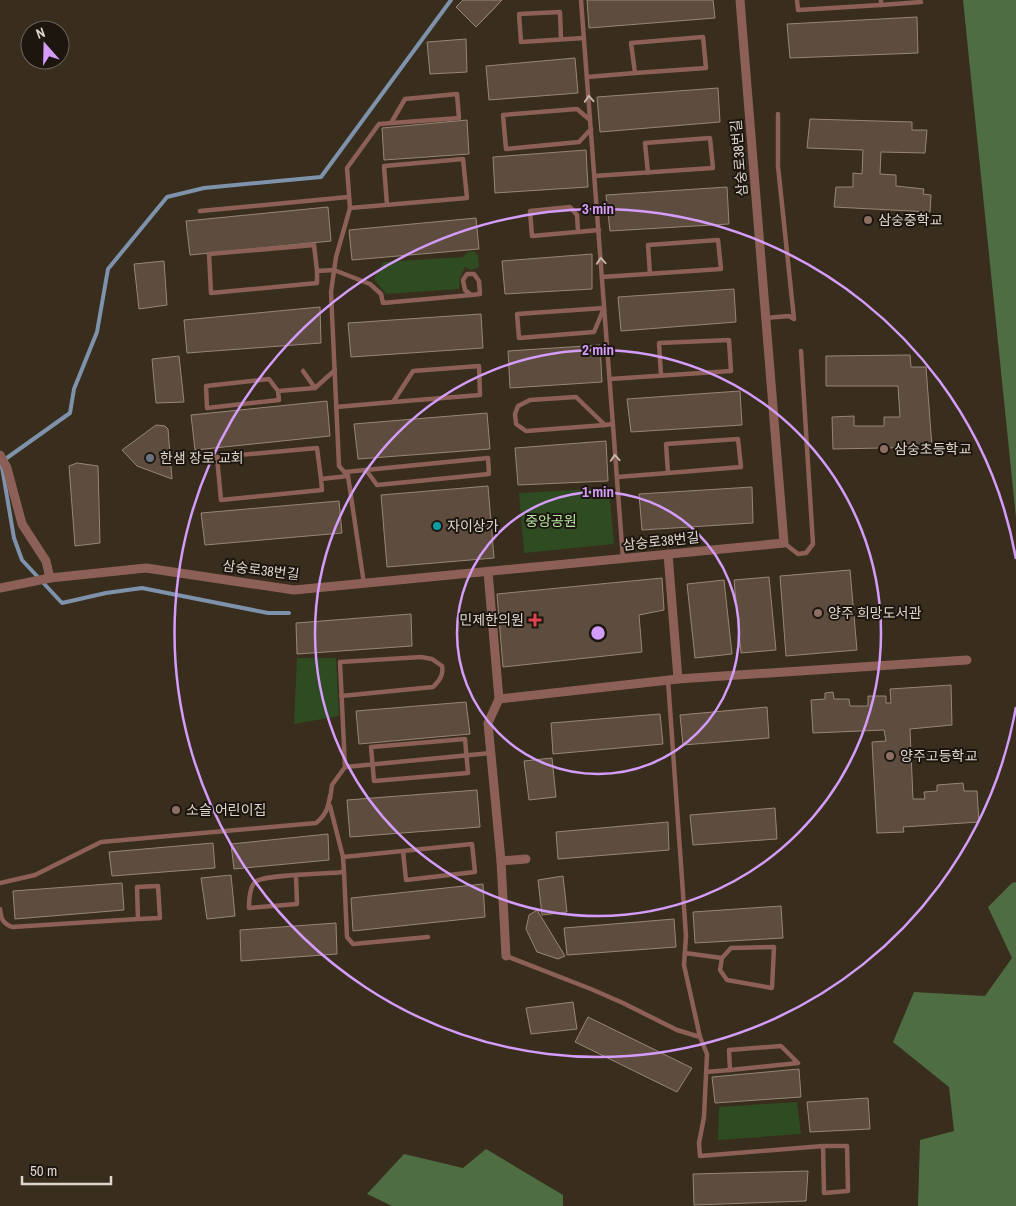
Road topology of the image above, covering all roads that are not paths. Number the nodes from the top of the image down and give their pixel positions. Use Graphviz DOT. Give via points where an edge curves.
graph roads {
  1 [pos="582,0"];
  2 [pos="740,0"];
  3 [pos="797,0"];
  4 [pos="881,2"];
  5 [pos="921,2"];
  6 [pos="584,38"];
  7 [pos="561,40"];
  8 [pos="635,73"];
  9 [pos="587,77"];
  10 [pos="778,114"];
  11 [pos="590,120"];
  12 [pos="391,123"];
  13 [pos="591,129"];
  14 [pos="648,173"];
  15 [pos="594,176"];
  16 [pos="348,197"];
  17 [pos="387,205"];
  18 [pos="350,208"];
  19 [pos="200,211"];
  20 [pos="599,230"];
  21 [pos="578,232"];
  22 [pos="334,270"];
  23 [pos="317,271"];
  24 [pos="650,274"];
  25 [pos="602,277"];
  26 [pos="471,295"];
  27 [pos="604,308"];
  28 [pos="766,318"];
  29 [pos="801,350"];
  30 [pos="335,370"];
  31 [pos="303,371"];
  32 [pos="661,374"];
  33 [pos="610,378"];
  34 [pos="315,388"];
  35 [pos="278,391"];
  36 [pos="393,402"];
  37 [pos="336,407"];
  38 [pos="613,424"];
  39 [pos="604,425"];
  40 [pos="0,456"];
  41 [pos="366,470"];
  42 [pos="346,474"];
  43 [pos="668,474"];
  44 [pos="617,477"];
  45 [pos="321,479"];
  46 [pos="784,543"];
  47 [pos="668,554"];
  48 [pos="623,559"];
  49 [pos="488,572"];
  50 [pos="48,578"];
  51 [pos="364,584"];
  52 [pos="0,588"];
  53 [pos="967,660"];
  54 [pos="678,679"];
  55 [pos="668,680"];
  56 [pos="341,696"];
  57 [pos="499,699"];
  58 [pos="491,753"];
  59 [pos="467,755"];
  60 [pos="373,764"];
  61 [pos="345,767"];
  62 [pos="330,796"];
  63 [pos="403,851"];
  64 [pos="343,857"];
  65 [pos="526,858"];
  66 [pos="500,861"];
  67 [pos="344,872"];
  68 [pos="296,876"];
  69 [pos="0,883"];
  70 [pos="0,909"];
  71 [pos="138,919"];
  72 [pos="428,937"];
  73 [pos="685,953"];
  74 [pos="506,956"];
  75 [pos="722,958"];
  76 [pos="700,1037"];
  77 [pos="730,1070"];
  78 [pos="706,1072"];
  79 [pos="823,1146"];
  1 -- 6 [label="lane"];
  2 -- 28 [label="street, 삼숭로38번길"];
  3 -- 4 [label="lane" via="798,10"];
  4 -- 5 [label="lane"];
  6 -- 7 [label="lane"];
  6 -- 9 [label="lane"];
  7 -- 7 [label="lane" via="520,42 519,14 560,12"];
  8 -- 8 [label="lane" via="631,43 703,38 706,68"];
  8 -- 9 [label="lane"];
  11 -- 9 [label="lane, one-way"];
  10 -- 28 [label="lane" via="778,166 794,319 789,316"];
  11 -- 13 [label="lane"];
  11 -- 13 [label="lane" via="577,109 503,115 506,148 579,142"];
  12 -- 12 [label="lane" via="458,118 457,94 405,99"];
  12 -- 16 [label="lane" via="379,124 347,168"];
  13 -- 15 [label="lane"];
  14 -- 14 [label="lane" via="713,168 710,138 645,143"];
  14 -- 15 [label="lane"];
  15 -- 20 [label="lane"];
  16 -- 18 [label="lane"];
  16 -- 19 [label="lane"];
  17 -- 17 [label="lane" via="384,166 463,159 466,198"];
  17 -- 18 [label="lane"];
  18 -- 22 [label="lane"];
  20 -- 21 [label="lane"];
  25 -- 20 [label="lane, one-way"];
  21 -- 21 [label="lane" via="532,236 530,211 570,207 577,215"];
  22 -- 23 [label="lane"];
  22 -- 26 [label="lane" via="370,284 381,294 383,303"];
  22 -- 30 [label="lane" via="331,292"];
  23 -- 23 [label="lane" via="314,245 208,254 211,293 317,283"];
  24 -- 24 [label="lane" via="720,269 718,240 648,245"];
  24 -- 25 [label="lane"];
  25 -- 27 [label="lane"];
  26 -- 26 [label="lane" via="465,290 463,280 467,274 474,274 479,281 480,294"];
  27 -- 27 [label="lane" via="517,314 519,338 594,332"];
  27 -- 33 [label="lane"];
  28 -- 46 [label="street, 삼숭로38번길"];
  29 -- 46 [label="lane" via="813,544 806,553 798,554"];
  30 -- 34 [label="lane"];
  30 -- 37 [label="lane"];
  31 -- 34 [label="lane"];
  32 -- 32 [label="lane" via="731,371 729,340 659,343"];
  32 -- 33 [label="lane"];
  33 -- 38 [label="lane"];
  34 -- 35 [label="lane"];
  35 -- 35 [label="lane" via="269,379 206,386 207,408 279,400"];
  36 -- 36 [label="lane" via="413,371 479,366 480,395"];
  36 -- 37 [label="lane"];
  37 -- 42 [label="lane" via="339,466"];
  38 -- 39 [label="lane"];
  44 -- 38 [label="lane, one-way"];
  39 -- 39 [label="lane" via="526,431 516,424 514,414 518,406 530,400 576,397"];
  40 -- 50 [label="street" via="6,466 22,524 46,561"];
  41 -- 41 [label="lane" via="488,458 489,474 377,484"];
  41 -- 42 [label="lane"];
  42 -- 45 [label="lane"];
  42 -- 51 [label="lane"];
  43 -- 43 [label="lane" via="666,444 738,438 741,467"];
  43 -- 44 [label="lane"];
  44 -- 48 [label="lane"];
  45 -- 45 [label="lane" via="317,448 217,457 221,500 322,490"];
  46 -- 47 [label="street, 삼숭로38번길"];
  47 -- 48 [label="street, 삼숭로38번길"];
  47 -- 54 [label="street"];
  48 -- 49 [label="street, 삼숭로38번길"];
  49 -- 51 [label="street, 삼숭로38번길"];
  49 -- 57 [label="street"];
  50 -- 51 [label="street, 삼숭로38번길" via="146,568 294,590"];
  50 -- 52 [label="street, 삼숭로38번길"];
  53 -- 54 [label="street"];
  54 -- 55 [label="street"];
  55 -- 57 [label="street"];
  55 -- 73 [label="lane"];
  56 -- 56 [label="lane" via="340,662 421,656 442,666 443,672 433,687"];
  56 -- 61 [label="lane"];
  57 -- 58 [label="street" via="488,723"];
  58 -- 59 [label="lane"];
  58 -- 66 [label="street"];
  59 -- 60 [label="lane"];
  59 -- 60 [label="lane" via="465,739 381,746 372,747"];
  59 -- 60 [label="lane" via="468,773 459,774 374,781"];
  60 -- 61 [label="lane"];
  61 -- 62 [label="lane" via="332,784"];
  62 -- 64 [label="lane" via="330,809"];
  62 -- 69 [label="lane" via="327,810 316,822 101,842 35,875"];
  63 -- 63 [label="lane" via="472,844 475,872 406,880"];
  63 -- 64 [label="lane"];
  64 -- 67 [label="lane"];
  65 -- 66 [label="street"];
  66 -- 74 [label="street"];
  67 -- 68 [label="lane"];
  67 -- 72 [label="lane" via="347,937 353,944"];
  68 -- 68 [label="lane" via="261,879 254,883 249,908 297,904"];
  70 -- 71 [label="lane" via="0,917 12,927 138,919 137,887 158,886 160,918"];
  73 -- 75 [label="lane"];
  73 -- 76 [label="lane" via="688,990"];
  74 -- 76 [label="lane"];
  75 -- 75 [label="lane" via="731,948 774,947 772,988 727,980 720,970"];
  76 -- 78 [label="lane" via="707,1054"];
  77 -- 77 [label="lane" via="728,1050 781,1046 798,1063"];
  77 -- 78 [label="lane"];
  78 -- 79 [label="lane" via="700,1156"];
  79 -- 79 [label="lane" via="847,1146 848,1191 824,1193"];
}
